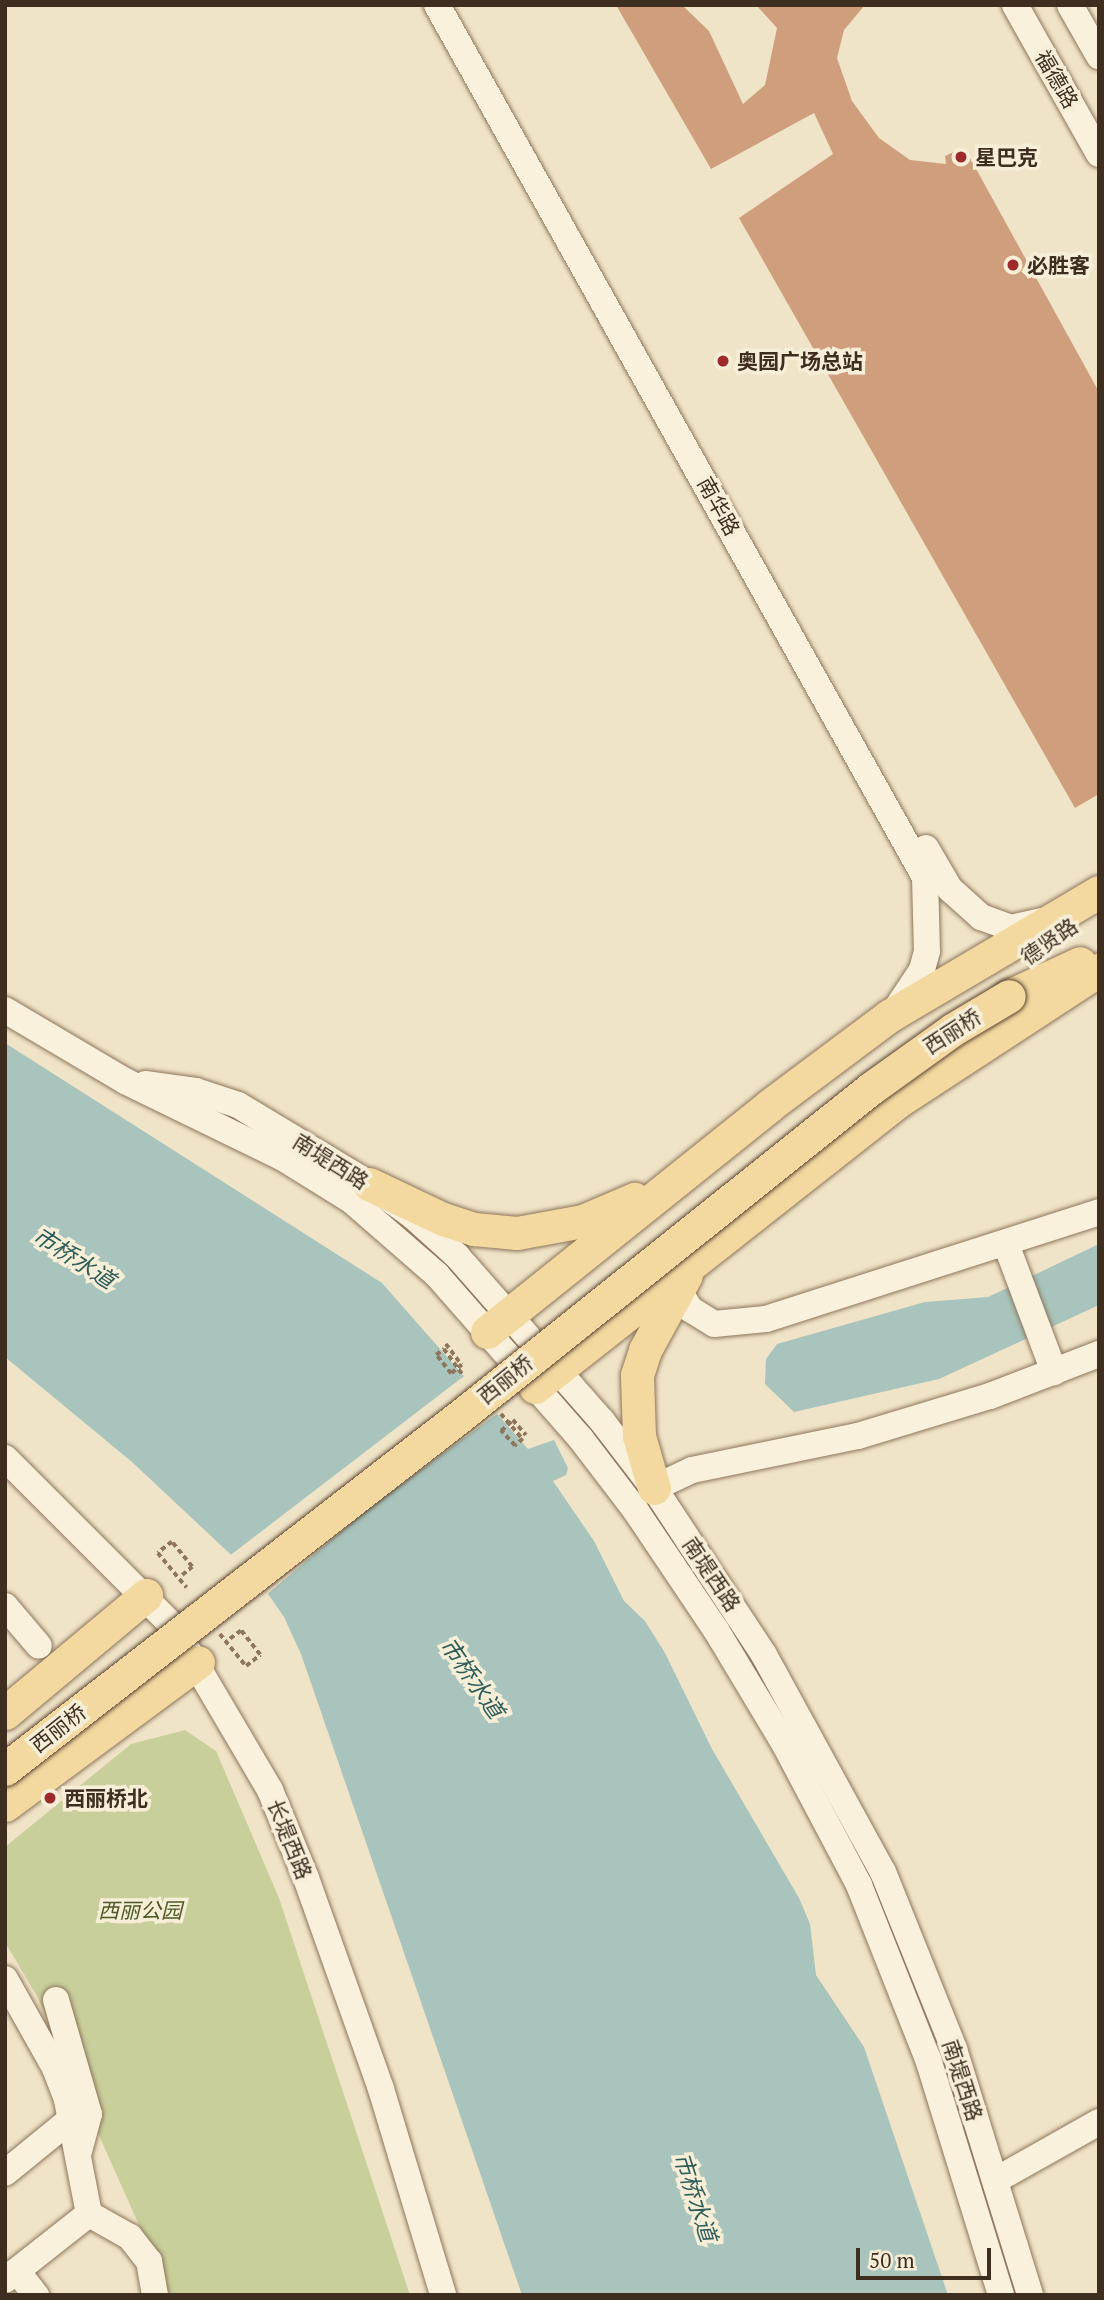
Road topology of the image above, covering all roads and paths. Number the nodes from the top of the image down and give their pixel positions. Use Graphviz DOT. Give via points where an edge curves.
graph roads {
  1 [pos="438,5"];
  2 [pos="457,5"];
  3 [pos="1015,5"];
  4 [pos="1070,5"];
  5 [pos="1099,56"];
  6 [pos="1099,153"];
  7 [pos="1099,892"];
  8 [pos="1099,905"];
  9 [pos="1054,917"];
  10 [pos="1099,956"];
  11 [pos="1099,970"];
  12 [pos="1004,986"];
  13 [pos="5,1010"];
  14 [pos="889,1016"];
  15 [pos="125,1081"];
  16 [pos="694,1166"];
  17 [pos="369,1184"];
  18 [pos="1099,1212"];
  19 [pos="1006,1244"];
  20 [pos="709,1246"];
  21 [pos="677,1288"];
  22 [pos="498,1324"];
  23 [pos="446,1343"];
  24 [pos="1099,1354"];
  25 [pos="1054,1372"];
  26 [pos="464,1377"];
  27 [pos="545,1377"];
  28 [pos="499,1413"];
  29 [pos="526,1435"];
  30 [pos="5,1458"];
  31 [pos="654,1488"];
  32 [pos="183,1575"];
  33 [pos="187,1588"];
  34 [pos="146,1595"];
  35 [pos="5,1606"];
  36 [pos="220,1634"];
  37 [pos="230,1639"];
  38 [pos="38,1646"];
  39 [pos="198,1662"];
  40 [pos="164,1687"];
  41 [pos="220,1706"];
  42 [pos="5,1713"];
  43 [pos="5,1740"];
  44 [pos="5,1769"];
  45 [pos="5,1805"];
  46 [pos="5,1979"];
  47 [pos="56,2000"];
  48 [pos="5,2017"];
  49 [pos="55,2068"];
  50 [pos="70,2120"];
  51 [pos="1099,2122"];
  52 [pos="76,2160"];
  53 [pos="5,2173"];
  54 [pos="996,2180"];
  55 [pos="89,2214"];
  56 [pos="11,2275"];
  57 [pos="36,2295"];
  58 [pos="155,2295"];
  59 [pos="443,2295"];
  60 [pos="1001,2295"];
  61 [pos="1030,2295"];
  1 -- 14 [label="street, 南华路" via="925,877 927,951 912,987"];
  2 -- 9 [label="street, 南华路" via="950,889 981,917 1004,926"];
  3 -- 6 [label="street, 福德路"];
  4 -- 5 [label="street"];
  7 -- 9 [label="main road"];
  8 -- 12 [label="main road, 德贤路"];
  9 -- 14 [label="main road"];
  10 -- 12 [label="main road, 德贤路"];
  11 -- 20 [label="main road" via="900,1100"];
  12 -- 43 [label="main road, 西丽桥" via="939,1011 839,1083 445,1399"];
  12 -- 44 [label="main road, 西丽桥, bridge"];
  13 -- 15 [label="street, 南堤西路"];
  14 -- 16 [label="main road"];
  15 -- 17 [label="street, 南堤西路" via="196,1091 239,1105"];
  15 -- 22 [label="street, 南堤西路" via="283,1158 352,1202"];
  16 -- 17 [label="main road" via="583,1222 517,1233 474,1229"];
  16 -- 22 [label="main road"];
  17 -- 22 [label="street, 南堤西路" via="457,1256"];
  18 -- 19 [label="street"];
  19 -- 21 [label="street" via="766,1319 736,1324 703,1320"];
  19 -- 25 [label="street"];
  20 -- 21 [label="main road"];
  20 -- 27 [label="main road"];
  21 -- 31 [label="main road" via="637,1375 639,1436"];
  22 -- 27 [label="street, 南堤西路"];
  23 -- 26 [label="path" via="462,1365 456,1369 451,1374 436,1355 444,1349 457,1368"];
  24 -- 25 [label="street"];
  25 -- 31 [label="street" via="858,1436 692,1470"];
  27 -- 31 [label="street, 南堤西路"];
  27 -- 60 [label="street, 南堤西路" via="589,1449 681,1576 819,1808 882,1937 928,2059"];
  28 -- 29 [label="path" via="507,1422 515,1430 523,1439 515,1446 501,1431 507,1426 513,1420"];
  30 -- 34 [label="street, 长堤西路"];
  31 -- 54 [label="street, 南堤西路" via="771,1666 883,1872 954,2049"];
  32 -- 33 [label="path" via="192,1567 172,1542 158,1553"];
  34 -- 39 [label="street, 长堤西路"];
  34 -- 42 [label="main road"];
  35 -- 38 [label="street"];
  36 -- 37 [label="path" via="246,1666 260,1655 241,1631"];
  39 -- 40 [label="main road"];
  39 -- 41 [label="street, 长堤西路"];
  40 -- 41 [label="street" via="194,1692"];
  40 -- 45 [label="main road"];
  41 -- 59 [label="street, 长堤西路" via="270,1790 306,1878 381,2089"];
  46 -- 49 [label="street"];
  47 -- 52 [label="street" via="89,2114"];
  48 -- 49 [label="street"];
  49 -- 50 [label="street"];
  50 -- 52 [label="street"];
  50 -- 53 [label="street"];
  51 -- 54 [label="street"];
  52 -- 55 [label="street"];
  54 -- 61 [label="street, 南堤西路"];
  55 -- 56 [label="street"];
  55 -- 58 [label="street" via="131,2237 149,2261"];
  56 -- 57 [label="street"];
}
